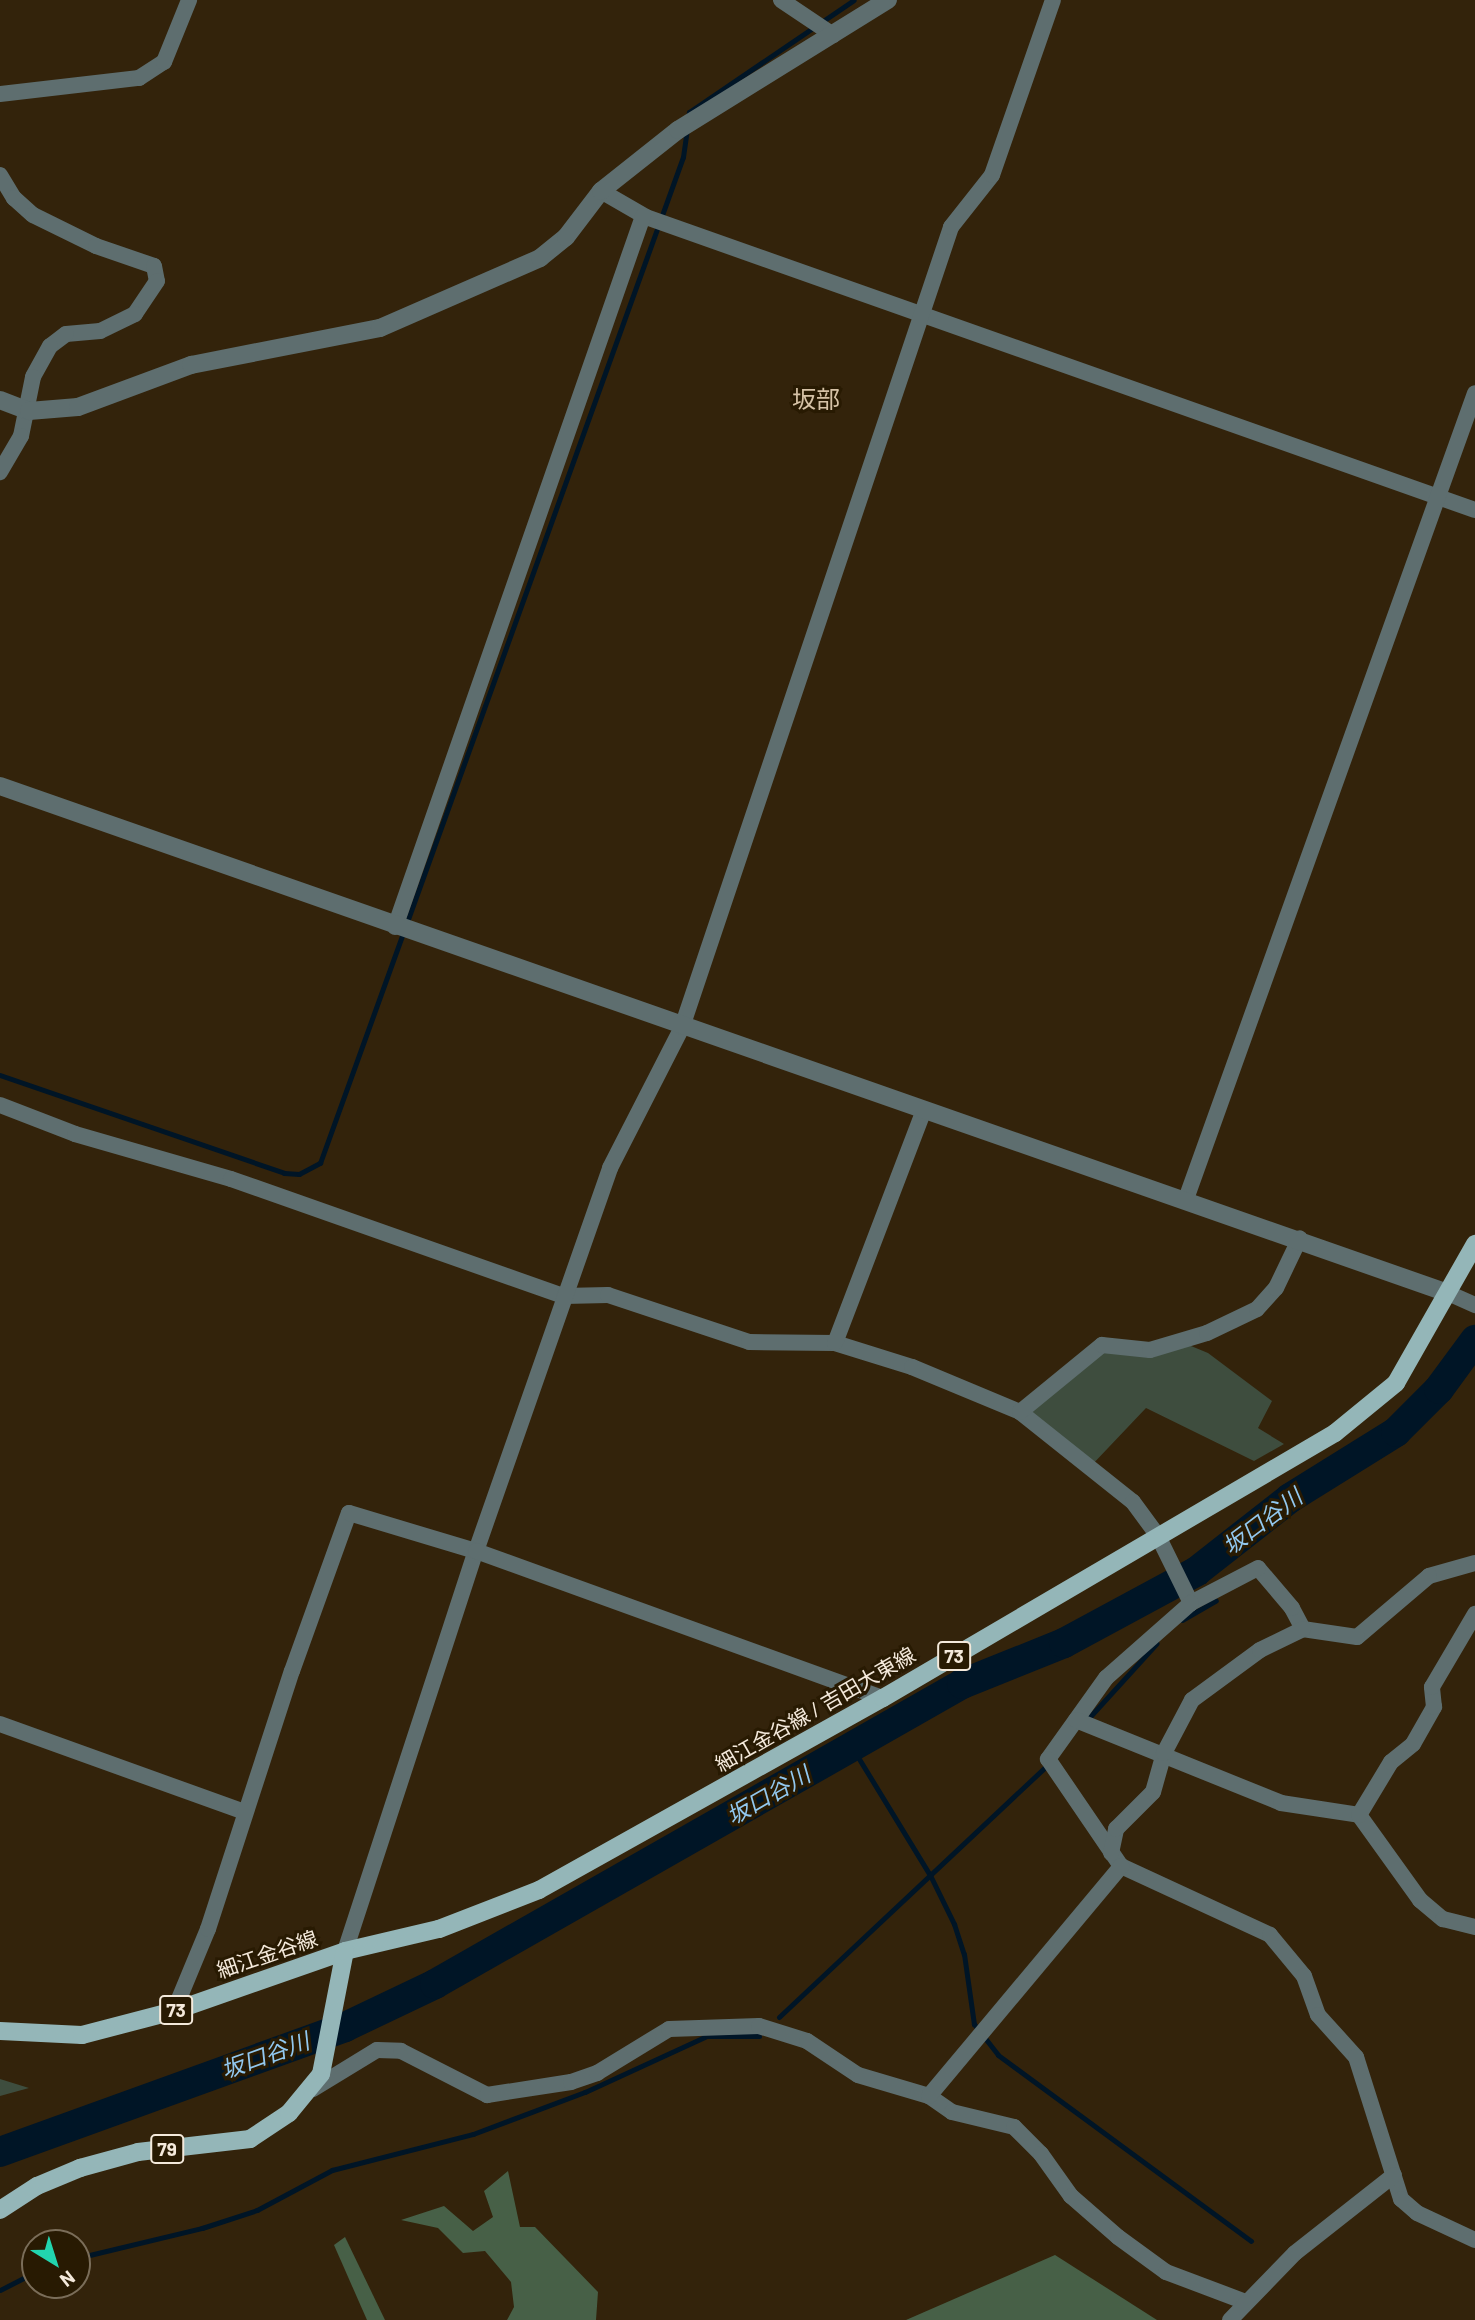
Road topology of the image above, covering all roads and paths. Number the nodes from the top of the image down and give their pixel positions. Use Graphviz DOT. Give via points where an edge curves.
graph roads {
  1 [pos="190,0"];
  2 [pos="781,0"];
  3 [pos="888,0"];
  4 [pos="1053,0"];
  5 [pos="804,10"];
  6 [pos="830,33"];
  7 [pos="0,94"];
  8 [pos="0,175"];
  9 [pos="601,191"];
  10 [pos="645,216"];
  11 [pos="922,313"];
  12 [pos="1475,393"];
  13 [pos="0,400"];
  14 [pos="29,411"];
  15 [pos="0,472"];
  16 [pos="1438,497"];
  17 [pos="1475,510"];
  18 [pos="0,786"];
  19 [pos="396,927"];
  20 [pos="682,1027"];
  21 [pos="0,1105"];
  22 [pos="925,1110"];
  23 [pos="1186,1199"];
  24 [pos="1300,1238"];
  25 [pos="1475,1244"];
  26 [pos="1448,1293"];
  27 [pos="564,1296"];
  28 [pos="1475,1305"];
  29 [pos="835,1343"];
  30 [pos="1020,1412"];
  31 [pos="1160,1543"];
  32 [pos="476,1551"];
  33 [pos="1475,1563"];
  34 [pos="1191,1603"];
  35 [pos="1475,1614"];
  36 [pos="1303,1629"];
  37 [pos="883,1698"];
  38 [pos="1076,1721"];
  39 [pos="0,1724"];
  40 [pos="1164,1753"];
  41 [pos="245,1812"];
  42 [pos="1359,1815"];
  43 [pos="1116,1860"];
  44 [pos="1473,1931"];
  45 [pos="345,1951"];
  46 [pos="174,2011"];
  47 [pos="0,2031"];
  48 [pos="317,2081"];
  49 [pos="929,2096"];
  50 [pos="1394,2175"];
  51 [pos="0,2210"];
  52 [pos="1475,2240"];
  53 [pos="1246,2302"];
  54 [pos="1230,2320"];
  1 -- 7 [label="street" via="164,62 139,78"];
  2 -- 5 [label="street"];
  3 -- 6 [label="street"];
  4 -- 11 [label="street" via="992,176 950,228"];
  5 -- 6 [label="street"];
  6 -- 9 [label="street" via="678,130"];
  8 -- 14 [label="street" via="14,198 33,215 96,246 154,266 157,282 135,314 100,331 66,334 50,346 33,377"];
  9 -- 10 [label="street"];
  9 -- 14 [label="street" via="566,237 540,258 380,328 191,365 78,407"];
  10 -- 11 [label="street"];
  10 -- 19 [label="street"];
  11 -- 16 [label="street"];
  11 -- 20 [label="street"];
  12 -- 16 [label="street"];
  13 -- 14 [label="street"];
  14 -- 15 [label="street"];
  16 -- 17 [label="street"];
  16 -- 23 [label="street"];
  18 -- 19 [label="street"];
  19 -- 20 [label="street"];
  20 -- 22 [label="street"];
  20 -- 27 [label="street" via="610,1168"];
  21 -- 27 [label="street" via="75,1134 230,1179"];
  22 -- 23 [label="street"];
  22 -- 29 [label="street"];
  23 -- 24 [label="street"];
  24 -- 26 [label="street"];
  24 -- 30 [label="street" via="1276,1288 1257,1309 1208,1333 1150,1350 1102,1345"];
  25 -- 26 [label="main road, 細江金谷線 / 吉田大東線 / 73"];
  26 -- 28 [label="street"];
  26 -- 31 [label="main road, 細江金谷線 / 吉田大東線 / 73" via="1396,1383 1335,1433"];
  27 -- 29 [label="street" via="608,1296 749,1342"];
  27 -- 32 [label="street"];
  29 -- 30 [label="street" via="912,1367"];
  30 -- 31 [label="street" via="1133,1502"];
  31 -- 34 [label="street"];
  31 -- 37 [label="main road, 細江金谷線 / 吉田大東線 / 73"];
  32 -- 37 [label="street"];
  32 -- 41 [label="street" via="349,1513"];
  32 -- 45 [label="street"];
  33 -- 36 [label="street" via="1429,1576 1357,1637"];
  34 -- 36 [label="street" via="1258,1568 1292,1608"];
  34 -- 38 [label="street" via="1106,1678"];
  35 -- 42 [label="street" via="1432,1687 1434,1707 1413,1744 1391,1762"];
  36 -- 40 [label="street" via="1259,1650 1192,1700"];
  37 -- 45 [label="main road, 細江金谷線 / 吉田大東線 / 73" via="539,1890 439,1929"];
  38 -- 40 [label="street"];
  38 -- 43 [label="street" via="1052,1765"];
  39 -- 41 [label="street"];
  40 -- 42 [label="street" via="1280,1803"];
  40 -- 43 [label="street" via="1153,1792 1116,1829"];
  41 -- 46 [label="street" via="208,1929"];
  42 -- 44 [label="street" via="1420,1900 1443,1919"];
  43 -- 49 [label="street"];
  43 -- 50 [label="street" via="1270,1934 1304,1976 1318,2015 1356,2057"];
  45 -- 46 [label="main road, 細江金谷線 / 73"];
  45 -- 48 [label="main road"];
  46 -- 47 [label="main road, 細江金谷線 / 73" via="82,2035"];
  48 -- 49 [label="street" via="377,2050 401,2051 487,2095 571,2082 597,2073 669,2029 759,2026 807,2041 858,2075"];
  48 -- 51 [label="main road, 79" via="289,2113 250,2139 138,2152 80,2168 37,2186"];
  49 -- 53 [label="street" via="952,2112 1014,2127 1041,2154 1071,2196 1118,2237 1166,2272"];
  50 -- 52 [label="street" via="1401,2199 1418,2213"];
  50 -- 53 [label="street" via="1295,2253"];
  53 -- 54 [label="street"];
}
